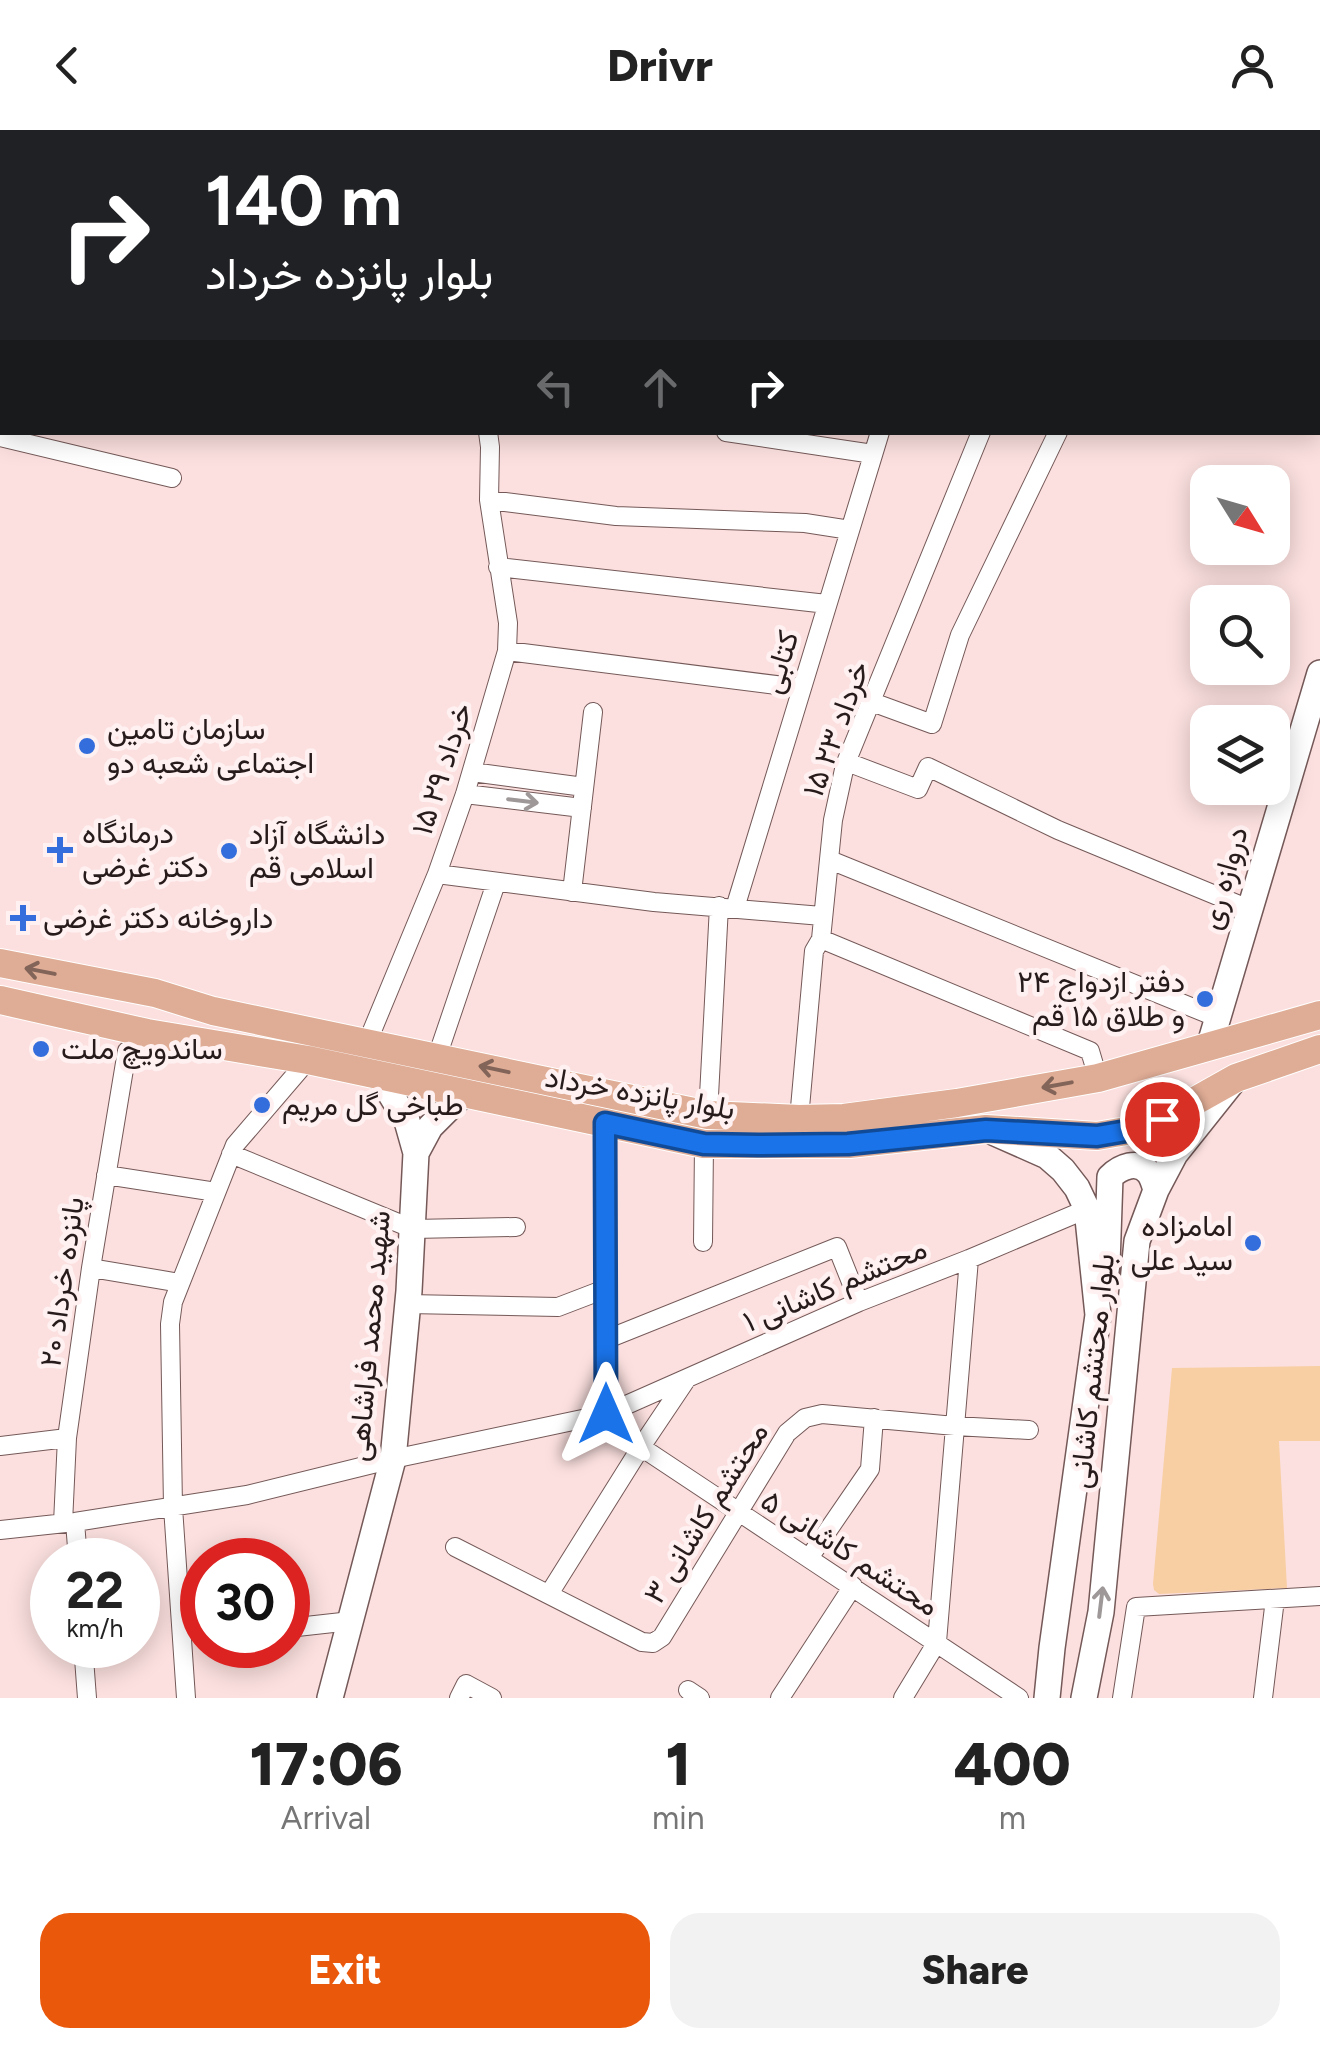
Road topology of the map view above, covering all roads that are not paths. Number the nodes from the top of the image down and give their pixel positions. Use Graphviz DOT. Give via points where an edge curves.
graph roads {
  1 [pos="488,435"];
  2 [pos="746,435"];
  3 [pos="879,435"];
  4 [pos="979,435"];
  5 [pos="1057,435"];
  6 [pos="0,437"];
  7 [pos="874,454"];
  8 [pos="172,478"];
  9 [pos="489,500"];
  10 [pos="850,530"];
  11 [pos="498,567"];
  12 [pos="826,604"];
  13 [pos="508,651"];
  14 [pos="1320,674"];
  15 [pos="800,688"];
  16 [pos="872,702"];
  17 [pos="593,712"];
  18 [pos="847,762"];
  19 [pos="472,772"];
  20 [pos="584,787"];
  21 [pos="466,794"];
  22 [pos="582,808"];
  23 [pos="830,860"];
  24 [pos="437,874"];
  25 [pos="496,882"];
  26 [pos="572,892"];
  27 [pos="727,907"];
  28 [pos="1249,908"];
  29 [pos="822,916"];
  30 [pos="821,940"];
  31 [pos="0,963"];
  32 [pos="102,983"];
  33 [pos="155,993"];
  34 [pos="0,1000"];
  35 [pos="1320,1015"];
  36 [pos="99,1022"];
  37 [pos="1214,1031"];
  38 [pos="137,1042"];
  39 [pos="366,1042"];
  40 [pos="1320,1050"];
  41 [pos="437,1057"];
  42 [pos="308,1060"];
  43 [pos="380,1075"];
  44 [pos="1098,1078"];
  45 [pos="1236,1078"];
  46 [pos="464,1093"];
  47 [pos="708,1115"];
  48 [pos="799,1119"];
  49 [pos="605,1123"];
  50 [pos="986,1130"];
  51 [pos="704,1144"];
  52 [pos="416,1153"];
  53 [pos="231,1154"];
  54 [pos="106,1175"];
  55 [pos="1156,1190"];
  56 [pos="216,1192"];
  57 [pos="1086,1209"];
  58 [pos="516,1227"];
  59 [pos="413,1229"];
  60 [pos="703,1242"];
  61 [pos="969,1259"];
  62 [pos="91,1268"];
  63 [pos="180,1284"];
  64 [pos="605,1289"];
  65 [pos="859,1302"];
  66 [pos="408,1304"];
  67 [pos="1098,1316"];
  68 [pos="606,1340"];
  69 [pos="688,1378"];
  70 [pos="606,1414"];
  71 [pos="874,1418"];
  72 [pos="955,1426"];
  73 [pos="1029,1430"];
  74 [pos="67,1438"];
  75 [pos="0,1446"];
  76 [pos="641,1447"];
  77 [pos="393,1459"];
  78 [pos="173,1507"];
  79 [pos="738,1512"];
  80 [pos="69,1523"];
  81 [pos="0,1530"];
  82 [pos="73,1538"];
  83 [pos="455,1546"];
  84 [pos="809,1558"];
  85 [pos="853,1586"];
  86 [pos="549,1594"];
  87 [pos="1320,1596"];
  88 [pos="1275,1599"];
  89 [pos="180,1610"];
  90 [pos="352,1622"];
  91 [pos="310,1626"];
  92 [pos="936,1642"];
  93 [pos="84,1668"];
  94 [pos="184,1668"];
  95 [pos="463,1691"];
  96 [pos="86,1698"];
  97 [pos="186,1698"];
  98 [pos="330,1698"];
  99 [pos="492,1698"];
  100 [pos="780,1698"];
  101 [pos="903,1698"];
  102 [pos="1019,1698"];
  103 [pos="1047,1698"];
  104 [pos="1084,1698"];
  105 [pos="1122,1698"];
  106 [pos="1263,1698"];
  1 -- 9 [label="street, ۱۵ خرداد ۲۹"];
  2 -- 7 [label="street"];
  3 -- 7 [label="street, کتابی"];
  4 -- 16 [label="street, ۱۵ خرداد ۲۳"];
  5 -- 16 [label="street" via="960,635 932,724"];
  6 -- 8 [label="street"];
  7 -- 10 [label="street, کتابی"];
  9 -- 10 [label="street" via="616,516"];
  9 -- 11 [label="street, ۱۵ خرداد ۲۹"];
  10 -- 12 [label="street, کتابی"];
  11 -- 12 [label="street"];
  11 -- 13 [label="street, ۱۵ خرداد ۲۹"];
  12 -- 15 [label="street, کتابی"];
  13 -- 15 [label="street"];
  13 -- 19 [label="street, ۱۵ خرداد ۲۹"];
  14 -- 28 [label="main road, دروازه ری"];
  15 -- 27 [label="street, کتابی"];
  16 -- 18 [label="street, ۱۵ خرداد ۲۳"];
  17 -- 20 [label="street"];
  18 -- 23 [label="street, ۱۵ خرداد ۲۳"];
  18 -- 28 [label="street" via="918,789 928,767 1058,830"];
  19 -- 20 [label="street"];
  19 -- 21 [label="street, ۱۵ خرداد ۲۹"];
  20 -- 22 [label="street"];
  21 -- 22 [label="street, one-way"];
  21 -- 24 [label="street, ۱۵ خرداد ۲۹"];
  22 -- 26 [label="street"];
  23 -- 29 [label="street, ۱۵ خرداد ۲۳"];
  23 -- 37 [label="street" via="988,924"];
  24 -- 25 [label="street"];
  24 -- 39 [label="street, ۱۵ خرداد ۲۹"];
  25 -- 26 [label="street"];
  25 -- 41 [label="street"];
  26 -- 27 [label="street"];
  27 -- 29 [label="street"];
  27 -- 47 [label="street, کتابی"];
  28 -- 37 [label="main road, دروازه ری"];
  29 -- 30 [label="street, ۱۵ خرداد ۲۳"];
  30 -- 44 [label="street" via="1090,1051"];
  30 -- 48 [label="street, ۱۵ خرداد ۲۳" via="814,951"];
  32 -- 31 [label="main road, بلوار پانزده خرداد, one-way"];
  32 -- 33 [label="main road, بلوار پانزده خرداد"];
  32 -- 36 [label="main road" via="117,998 116,1009"];
  33 -- 38 [label="main road" via="137,1005"];
  33 -- 39 [label="main road, بلوار پانزده خرداد"];
  34 -- 36 [label="main road, بلوار پانزده خرداد"];
  35 -- 37 [label="main road, بلوار پانزده خرداد"];
  36 -- 38 [label="main road, بلوار پانزده خرداد"];
  37 -- 44 [label="main road, بلوار پانزده خرداد"];
  38 -- 42 [label="main road, بلوار پانزده خرداد"];
  38 -- 54 [label="street, پانزده خرداد ۲۰"];
  39 -- 41 [label="main road, بلوار پانزده خرداد"];
  40 -- 45 [label="main road, بلوار پانزده خرداد"];
  47 -- 41 [label="main road, بلوار پانزده خرداد, one-way"];
  42 -- 43 [label="main road, بلوار پانزده خرداد"];
  42 -- 53 [label="street"];
  43 -- 46 [label="main road, بلوار پانزده خرداد"];
  43 -- 52 [label="main road"];
  44 -- 48 [label="main road, بلوار پانزده خرداد, one-way" via="957,1103"];
  45 -- 50 [label="main road, بلوار پانزده خرداد" via="1132,1130 1097,1136"];
  45 -- 55 [label="main road, بلوار محتشم کاشانی" via="1175,1154"];
  46 -- 49 [label="main road, بلوار پانزده خرداد"];
  46 -- 52 [label="main road" via="430,1127"];
  47 -- 48 [label="main road, بلوار پانزده خرداد"];
  49 -- 51 [label="main road, بلوار پانزده خرداد"];
  49 -- 64 [label="street"];
  50 -- 51 [label="main road, بلوار پانزده خرداد" via="848,1144"];
  50 -- 57 [label="main road, بلوار محتشم کاشانی" via="1046,1156 1077,1188"];
  51 -- 60 [label="street"];
  52 -- 59 [label="main road, شهید محمد فراشاهی"];
  53 -- 56 [label="street"];
  53 -- 59 [label="street"];
  54 -- 56 [label="street"];
  54 -- 62 [label="street, پانزده خرداد ۲۰"];
  55 -- 67 [label="main road" via="1139,1166 1110,1176 1108,1264"];
  104 -- 55 [label="main road, بلوار محتشم کاشانی, one-way" via="1101,1612 1137,1241"];
  56 -- 63 [label="street"];
  57 -- 61 [label="street, محتشم کاشانی ۱"];
  57 -- 67 [label="main road, بلوار محتشم کاشانی"];
  58 -- 59 [label="street"];
  59 -- 66 [label="main road, شهید محمد فراشاهی"];
  61 -- 65 [label="street, محتشم کاشانی ۱"];
  61 -- 72 [label="street"];
  62 -- 63 [label="street"];
  62 -- 74 [label="street, پانزده خرداد ۲۰"];
  63 -- 78 [label="street" via="170,1324"];
  64 -- 66 [label="street" via="558,1307"];
  64 -- 68 [label="street"];
  65 -- 68 [label="street" via="837,1247"];
  65 -- 69 [label="street, محتشم کاشانی ۱"];
  66 -- 77 [label="main road, شهید محمد فراشاهی"];
  67 -- 103 [label="main road, بلوار محتشم کاشانی"];
  68 -- 70 [label="street"];
  69 -- 70 [label="street, محتشم کاشانی ۱"];
  69 -- 76 [label="street"];
  70 -- 76 [label="street, محتشم کاشانی ۵"];
  70 -- 77 [label="street, محتشم کاشانی ۱"];
  71 -- 72 [label="street, محتشم کاشانی ۳"];
  71 -- 79 [label="street, محتشم کاشانی ۳" via="805,1418 787,1432"];
  71 -- 84 [label="street" via="870,1470"];
  72 -- 73 [label="street, محتشم کاشانی ۳"];
  72 -- 92 [label="street"];
  74 -- 75 [label="street"];
  74 -- 80 [label="street, پانزده خرداد ۲۰"];
  76 -- 79 [label="street, محتشم کاشانی ۵"];
  76 -- 86 [label="street"];
  77 -- 78 [label="street, محتشم کاشانی ۱"];
  77 -- 90 [label="main road, شهید محمد فراشاهی"];
  78 -- 80 [label="street, محتشم کاشانی ۱"];
  78 -- 89 [label="street"];
  79 -- 84 [label="street, محتشم کاشانی ۵"];
  79 -- 86 [label="street, محتشم کاشانی ۳" via="653,1642"];
  80 -- 81 [label="street, محتشم کاشانی ۱"];
  80 -- 82 [label="street, پانزده خرداد ۲۰"];
  83 -- 86 [label="street, محتشم کاشانی ۳"];
  84 -- 85 [label="street, محتشم کاشانی ۵"];
  85 -- 92 [label="street, محتشم کاشانی ۵"];
  85 -- 100 [label="street"];
  87 -- 88 [label="street"];
  88 -- 105 [label="street" via="1136,1608"];
  88 -- 106 [label="street"];
  90 -- 91 [label="street"];
  90 -- 98 [label="main road, شهید محمد فراشاهی"];
  92 -- 101 [label="street"];
  92 -- 102 [label="street, محتشم کاشانی ۵"];
  93 -- 96 [label="street"];
  94 -- 97 [label="street"];
  95 -- 99 [label="street"];
}
